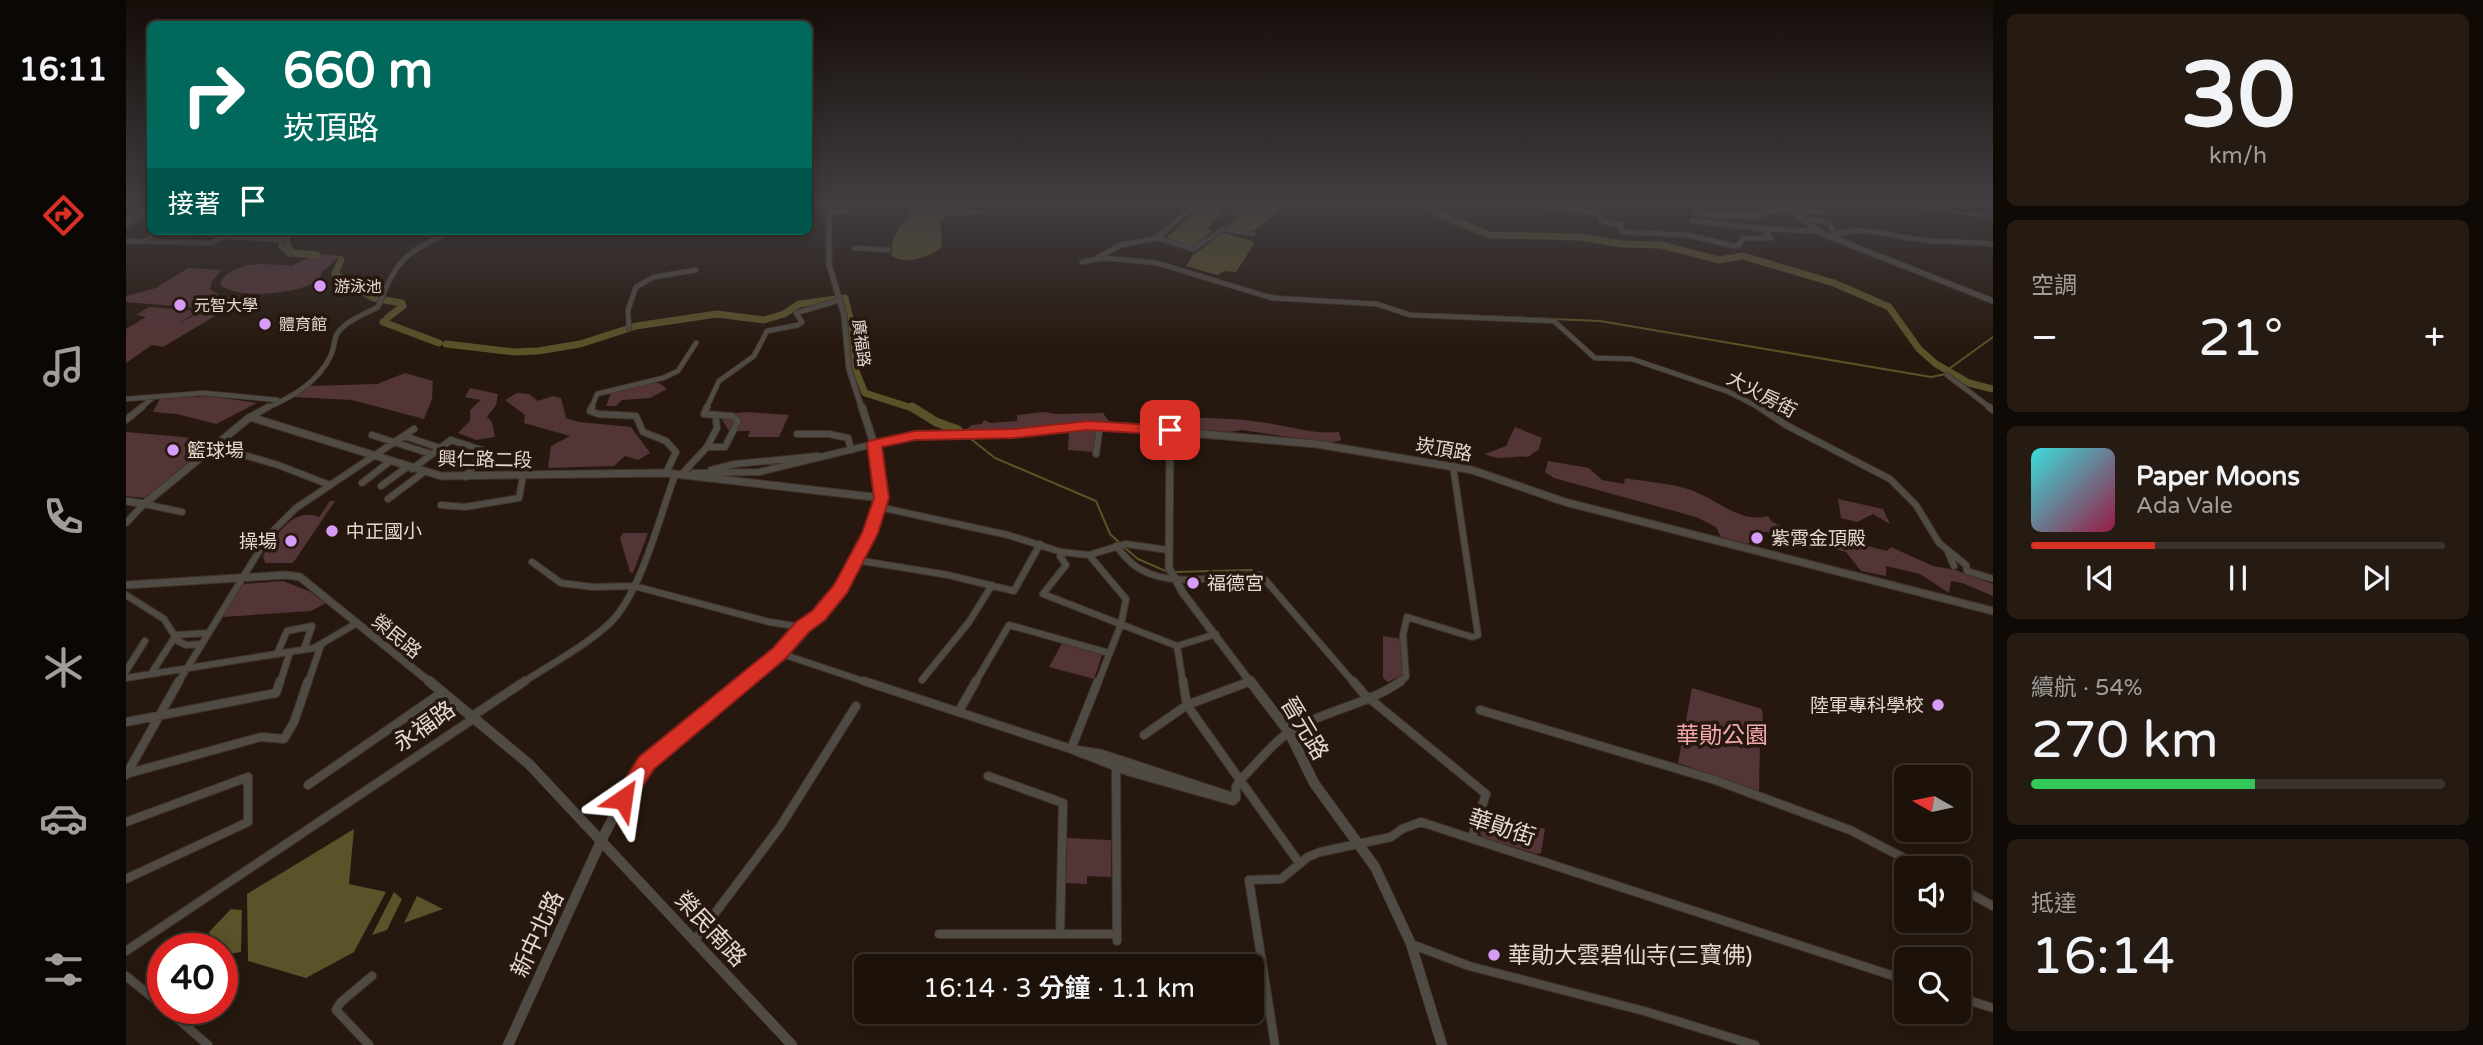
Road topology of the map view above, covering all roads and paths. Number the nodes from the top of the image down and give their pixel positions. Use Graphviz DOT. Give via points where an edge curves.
graph roads {
  1 [pos="286,251"];
  2 [pos="412,251"];
  3 [pos="829,251"];
  4 [pos="1109,251"];
  5 [pos="1863,251"];
  6 [pos="289,254"];
  7 [pos="1096,258"];
  8 [pos="1082,262"];
  9 [pos="696,270"];
  10 [pos="840,300"];
  11 [pos="1993,301"];
  12 [pos="629,328"];
  13 [pos="696,343"];
  14 [pos="1947,375"];
  15 [pos="154,397"];
  16 [pos="126,399"];
  17 [pos="282,400"];
  18 [pos="1993,410"];
  19 [pos="250,417"];
  20 [pos="126,420"];
  21 [pos="716,420"];
  22 [pos="1100,425"];
  23 [pos="414,429"];
  24 [pos="1170,430"];
  25 [pos="797,434"];
  26 [pos="372,435"];
  27 [pos="404,436"];
  28 [pos="395,442"];
  29 [pos="874,444"];
  30 [pos="213,446"];
  31 [pos="707,447"];
  32 [pos="440,448"];
  33 [pos="851,450"];
  34 [pos="431,454"];
  35 [pos="1096,454"];
  36 [pos="373,457"];
  37 [pos="389,462"];
  38 [pos="1453,466"];
  39 [pos="409,468"];
  40 [pos="424,472"];
  41 [pos="666,473"];
  42 [pos="678,475"];
  43 [pos="523,476"];
  44 [pos="465,477"];
  45 [pos="362,482"];
  46 [pos="330,485"];
  47 [pos="382,486"];
  48 [pos="881,498"];
  49 [pos="388,499"];
  50 [pos="126,501"];
  51 [pos="144,504"];
  52 [pos="441,505"];
  53 [pos="879,508"];
  54 [pos="182,512"];
  55 [pos="126,523"];
  56 [pos="1040,544"];
  57 [pos="1116,546"];
  58 [pos="1168,550"];
  59 [pos="1947,550"];
  60 [pos="1061,552"];
  61 [pos="1089,555"];
  62 [pos="856,560"];
  63 [pos="532,562"];
  64 [pos="1954,566"];
  65 [pos="1173,577"];
  66 [pos="241,578"];
  67 [pos="1993,579"];
  68 [pos="126,585"];
  69 [pos="992,585"];
  70 [pos="634,586"];
  71 [pos="126,595"];
  72 [pos="1993,611"];
  73 [pos="357,623"];
  74 [pos="1121,624"];
  75 [pos="802,627"];
  76 [pos="208,633"];
  77 [pos="1216,634"];
  78 [pos="176,635"];
  79 [pos="145,641"];
  80 [pos="202,644"];
  81 [pos="321,645"];
  82 [pos="1177,646"];
  83 [pos="304,649"];
  84 [pos="290,652"];
  85 [pos="779,653"];
  86 [pos="1110,653"];
  87 [pos="277,654"];
  88 [pos="187,667"];
  89 [pos="126,671"];
  90 [pos="151,674"];
  91 [pos="126,678"];
  92 [pos="922,680"];
  93 [pos="1252,680"];
  94 [pos="441,692"];
  95 [pos="1369,698"];
  96 [pos="1187,705"];
  97 [pos="856,706"];
  98 [pos="1480,710"];
  99 [pos="959,711"];
  100 [pos="158,716"];
  101 [pos="471,717"];
  102 [pos="126,722"];
  103 [pos="1289,732"];
  104 [pos="1144,735"];
  105 [pos="1071,749"];
  106 [pos="1116,766"];
  107 [pos="126,775"];
  108 [pos="988,776"];
  109 [pos="1240,780"];
  110 [pos="309,785"];
  111 [pos="1236,798"];
  112 [pos="126,822"];
  113 [pos="1472,837"];
  114 [pos="602,839"];
  115 [pos="1357,845"];
  116 [pos="1900,856"];
  117 [pos="1300,864"];
  118 [pos="126,879"];
  119 [pos="1971,894"];
  120 [pos="1993,906"];
  121 [pos="1060,933"];
  122 [pos="939,934"];
  123 [pos="694,941"];
  124 [pos="1411,944"];
  125 [pos="126,951"];
  126 [pos="126,976"];
  127 [pos="372,976"];
  128 [pos="1894,976"];
  129 [pos="147,993"];
  130 [pos="1971,1001"];
  131 [pos="1993,1008"];
  132 [pos="184,1024"];
  133 [pos="208,1045"];
  134 [pos="369,1045"];
  135 [pos="508,1045"];
  136 [pos="792,1045"];
  137 [pos="1275,1045"];
  138 [pos="1442,1045"];
  139 [pos="1755,1045"];
  1 -- 6 [label="street"];
  2 -- 17 [label="street" via="391,274 378,307 336,335 336,349 329,361"];
  3 -- 10 [label="street, 廣福路"];
  4 -- 7 [label="street"];
  5 -- 11 [label="street"];
  7 -- 8 [label="street"];
  7 -- 59 [label="street, 大火房街" via="1157,262 1272,298 1377,304 1410,315 1554,320 1595,359 1632,359 1747,400 1890,478 1916,505"];
  9 -- 12 [label="street" via="651,278 634,288 627,302"];
  10 -- 29 [label="street, 廣福路"];
  10 -- 31 [label="street" via="796,313 802,322 798,325 767,331 754,356 719,381 704,414 732,416 738,421 725,447"];
  13 -- 41 [label="street" via="678,371 597,394 590,411 636,416 646,436 668,441 676,452"];
  14 -- 18 [label="street"];
  15 -- 16 [label="street"];
  15 -- 17 [label="street" via="204,393"];
  15 -- 20 [label="street"];
  17 -- 19 [label="street"];
  19 -- 30 [label="street"];
  19 -- 36 [label="street, 興仁路二段"];
  21 -- 31 [label="street"];
  22 -- 24 [label="street, 崁頂路"];
  22 -- 29 [label="street, 崁頂路" via="915,436"];
  22 -- 35 [label="street"];
  23 -- 27 [label="street"];
  24 -- 38 [label="street, 崁頂路" via="1294,441"];
  24 -- 58 [label="street, 晉元路"];
  25 -- 33 [label="street" via="848,438"];
  26 -- 28 [label="street"];
  27 -- 28 [label="street"];
  27 -- 32 [label="street"];
  28 -- 34 [label="street"];
  28 -- 36 [label="street"];
  29 -- 33 [label="street"];
  29 -- 48 [label="street, 廣福路"];
  30 -- 46 [label="street"];
  30 -- 51 [label="street"];
  31 -- 42 [label="street"];
  32 -- 34 [label="street"];
  32 -- 44 [label="street" via="451,440 485,451"];
  33 -- 42 [label="street" via="759,472"];
  34 -- 39 [label="street"];
  36 -- 37 [label="street, 興仁路二段"];
  36 -- 46 [label="street"];
  37 -- 39 [label="street, 興仁路二段"];
  37 -- 45 [label="street"];
  38 -- 72 [label="street, 崁頂路" via="1496,476 1565,502"];
  38 -- 95 [label="street" via="1477,618 1476,637 1407,617 1403,635 1406,677"];
  39 -- 40 [label="street, 興仁路二段"];
  39 -- 47 [label="street"];
  40 -- 44 [label="street, 興仁路二段"];
  40 -- 49 [label="street"];
  41 -- 42 [label="street, 興仁路二段"];
  41 -- 43 [label="street, 興仁路二段"];
  42 -- 48 [label="street, 興仁路二段"];
  42 -- 70 [label="street, 永福路"];
  43 -- 44 [label="street, 興仁路二段"];
  43 -- 52 [label="street" via="519,498 465,507"];
  46 -- 66 [label="street" via="296,508 270,535"];
  48 -- 53 [label="street, 廣福路"];
  50 -- 51 [label="street"];
  51 -- 54 [label="street"];
  51 -- 55 [label="street"];
  53 -- 56 [label="street"];
  53 -- 62 [label="street, 廣福路"];
  56 -- 60 [label="street"];
  56 -- 69 [label="street" via="1014,591"];
  57 -- 58 [label="street"];
  57 -- 61 [label="street"];
  57 -- 65 [label="street" via="1145,572"];
  58 -- 65 [label="street, 晉元路"];
  59 -- 64 [label="street"];
  59 -- 67 [label="street, 大火房街" via="1968,571"];
  60 -- 61 [label="street"];
  60 -- 74 [label="street" via="1066,565 1043,594"];
  61 -- 74 [label="street" via="1126,600"];
  62 -- 69 [label="street"];
  62 -- 75 [label="street, 廣福路" via="834,598"];
  63 -- 70 [label="street" via="561,583"];
  65 -- 77 [label="street, 晉元路"];
  65 -- 95 [label="street" via="1261,575"];
  66 -- 68 [label="street, 榮民路"];
  66 -- 73 [label="street, 榮民路" via="300,577"];
  66 -- 76 [label="street"];
  69 -- 92 [label="street"];
  70 -- 75 [label="street"];
  70 -- 101 [label="street, 永福路" via="604,628"];
  71 -- 78 [label="street" via="152,608"];
  73 -- 81 [label="street"];
  73 -- 94 [label="street, 榮民路"];
  74 -- 82 [label="street"];
  74 -- 86 [label="street"];
  75 -- 85 [label="street, 廣福路"];
  76 -- 78 [label="street"];
  76 -- 80 [label="street"];
  77 -- 82 [label="street"];
  77 -- 93 [label="street, 晉元路"];
  78 -- 80 [label="street" via="186,645"];
  78 -- 90 [label="street"];
  79 -- 89 [label="street"];
  80 -- 88 [label="street"];
  81 -- 83 [label="street"];
  81 -- 107 [label="street" via="284,739 261,737"];
  82 -- 96 [label="street"];
  83 -- 84 [label="street"];
  83 -- 87 [label="street" via="312,626 287,631"];
  84 -- 87 [label="street"];
  84 -- 100 [label="street" via="275,693"];
  85 -- 99 [label="street"];
  85 -- 114 [label="street, 新中北路" via="646,763"];
  86 -- 99 [label="street" via="1009,625"];
  86 -- 105 [label="street"];
  87 -- 88 [label="street"];
  88 -- 90 [label="street"];
  88 -- 100 [label="street"];
  90 -- 91 [label="street"];
  93 -- 96 [label="street"];
  93 -- 103 [label="street, 晉元路"];
  94 -- 101 [label="street, 榮民路"];
  94 -- 110 [label="street"];
  95 -- 103 [label="street"];
  95 -- 113 [label="street" via="1486,794"];
  96 -- 104 [label="street"];
  96 -- 109 [label="street"];
  97 -- 123 [label="street" via="782,825"];
  98 -- 116 [label="street" via="1715,780 1850,830"];
  99 -- 105 [label="street"];
  100 -- 102 [label="street"];
  100 -- 107 [label="street"];
  101 -- 114 [label="street, 榮民路" via="529,764"];
  101 -- 125 [label="street, 永福路"];
  103 -- 109 [label="street"];
  103 -- 115 [label="street, 晉元路" via="1314,783"];
  105 -- 106 [label="street"];
  105 -- 111 [label="street" via="1102,754"];
  106 -- 111 [label="street" via="1233,801"];
  106 -- 121 [label="street" via="1117,938"];
  108 -- 121 [label="street" via="1063,803"];
  109 -- 111 [label="street"];
  109 -- 117 [label="street"];
  112 -- 118 [label="street" via="248,777 248,822"];
  113 -- 115 [label="street, 華勛街" via="1421,822 1391,837"];
  113 -- 128 [label="street, 華勛街"];
  114 -- 123 [label="street, 榮民南路"];
  114 -- 135 [label="street, 新中北路"];
  115 -- 117 [label="street, 華勛街" via="1320,852"];
  115 -- 124 [label="street, 晉元路" via="1383,882"];
  117 -- 137 [label="street, 華勛街" via="1281,879 1249,880"];
  119 -- 120 [label="street"];
  121 -- 122 [label="street"];
  123 -- 136 [label="street, 榮民南路"];
  124 -- 138 [label="street, 晉元路"];
  124 -- 139 [label="street" via="1469,966"];
  126 -- 129 [label="street"];
  127 -- 134 [label="street" via="336,1010"];
  130 -- 131 [label="street"];
  132 -- 133 [label="street"];
}
